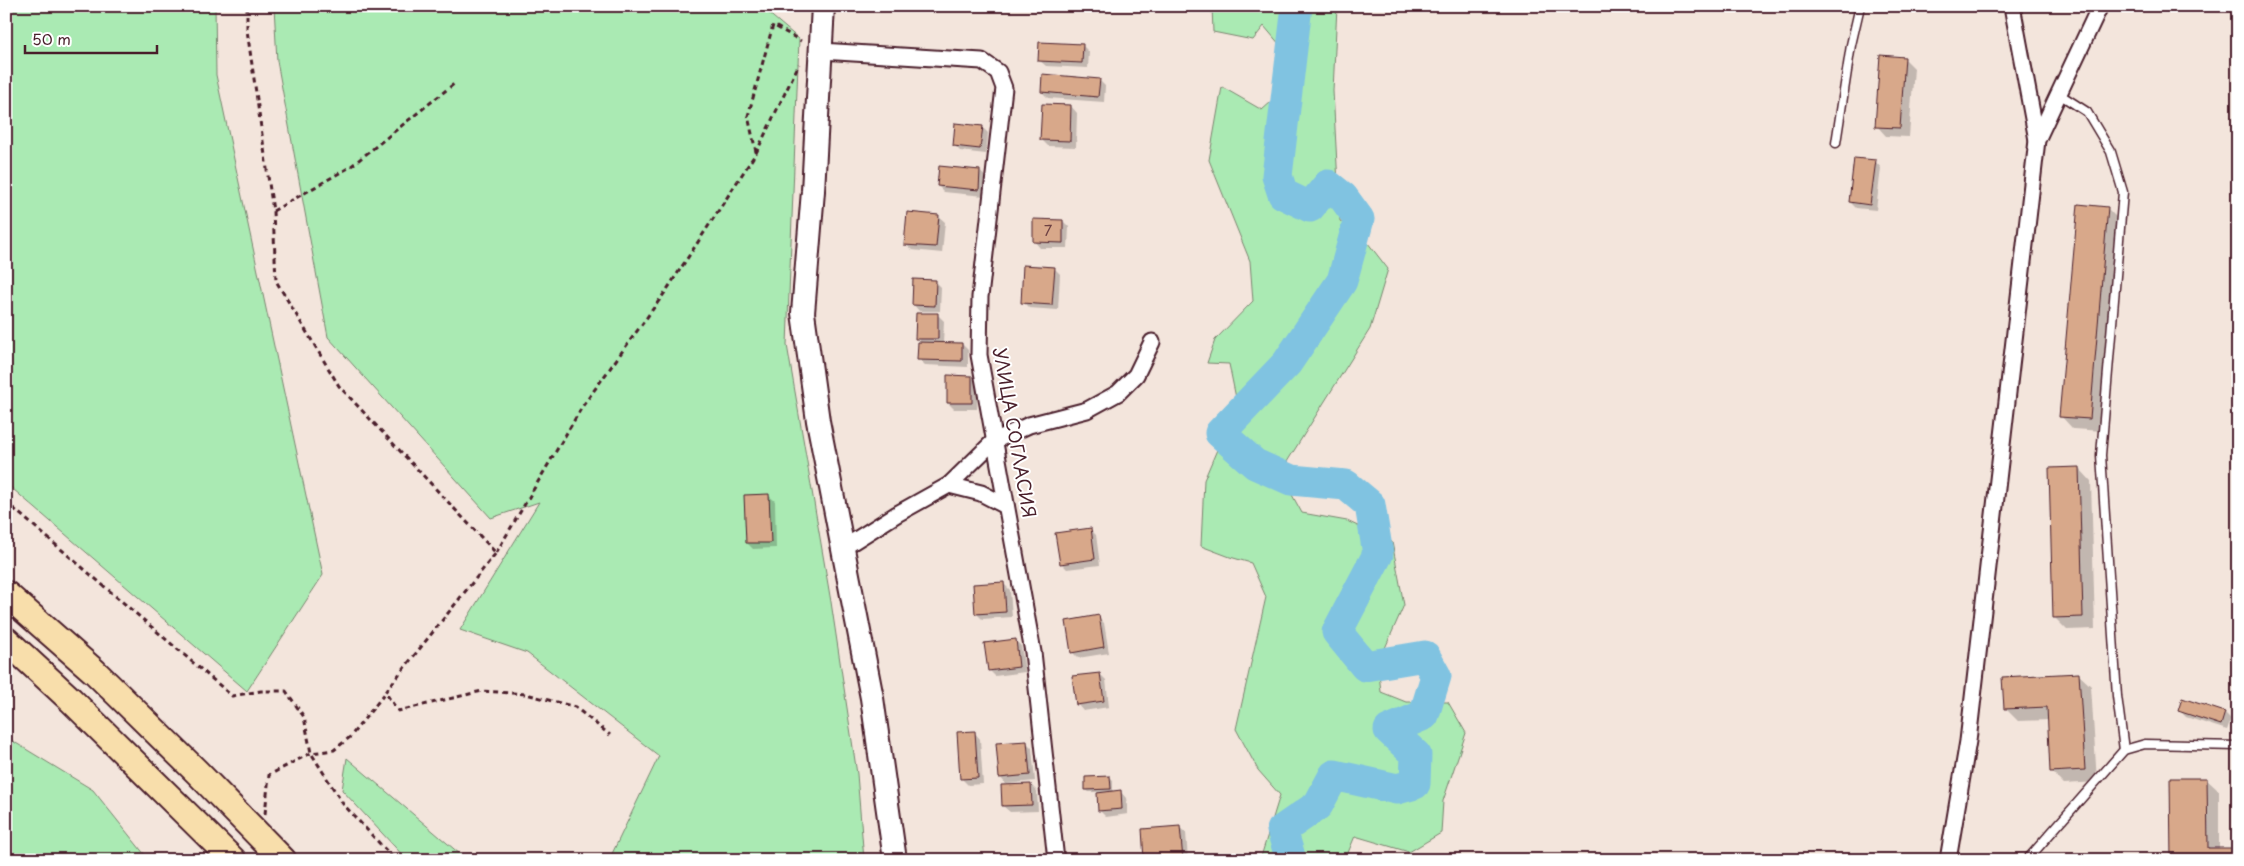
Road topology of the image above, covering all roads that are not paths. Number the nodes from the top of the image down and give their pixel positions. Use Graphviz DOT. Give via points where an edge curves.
graph roads {
  1 [pos="823,6"];
  2 [pos="1860,6"];
  3 [pos="2012,6"];
  4 [pos="2100,6"];
  5 [pos="810,52"];
  6 [pos="2059,94"];
  7 [pos="2036,140"];
  8 [pos="1836,143"];
  9 [pos="1152,342"];
  10 [pos="994,442"];
  11 [pos="949,486"];
  12 [pos="1006,506"];
  13 [pos="843,548"];
  14 [pos="6,594"];
  15 [pos="6,640"];
  16 [pos="2238,746"];
  17 [pos="2124,750"];
  18 [pos="233,860"];
  19 [pos="283,860"];
  20 [pos="895,860"];
  21 [pos="1056,860"];
  22 [pos="1948,860"];
  23 [pos="2027,860"];
  1 -- 5 [label="street"];
  2 -- 8 [label="lane"];
  3 -- 7 [label="street"];
  4 -- 6 [label="street"];
  5 -- 10 [label="street, УЛИЦА СОГЛАСИЯ" via="982,61 998,72 1004,88 980,297 979,355"];
  5 -- 13 [label="street" via="803,313 818,421"];
  6 -- 7 [label="street"];
  6 -- 17 [label="lane" via="2087,112 2111,152 2123,192 2101,456"];
  7 -- 22 [label="street" via="1968,741"];
  9 -- 10 [label="street" via="1136,375 1118,393 1087,410 1029,425"];
  10 -- 11 [label="street"];
  10 -- 12 [label="street, УЛИЦА СОГЛАСИЯ"];
  11 -- 12 [label="street" via="981,493"];
  11 -- 13 [label="street"];
  12 -- 21 [label="street, УЛИЦА СОГЛАСИЯ" via="1033,652"];
  13 -- 20 [label="street" via="872,698"];
  14 -- 19 [label="main road" via="95,672"];
  15 -- 18 [label="main road"];
  16 -- 17 [label="lane" via="2145,744"];
  17 -- 23 [label="lane"];
}
